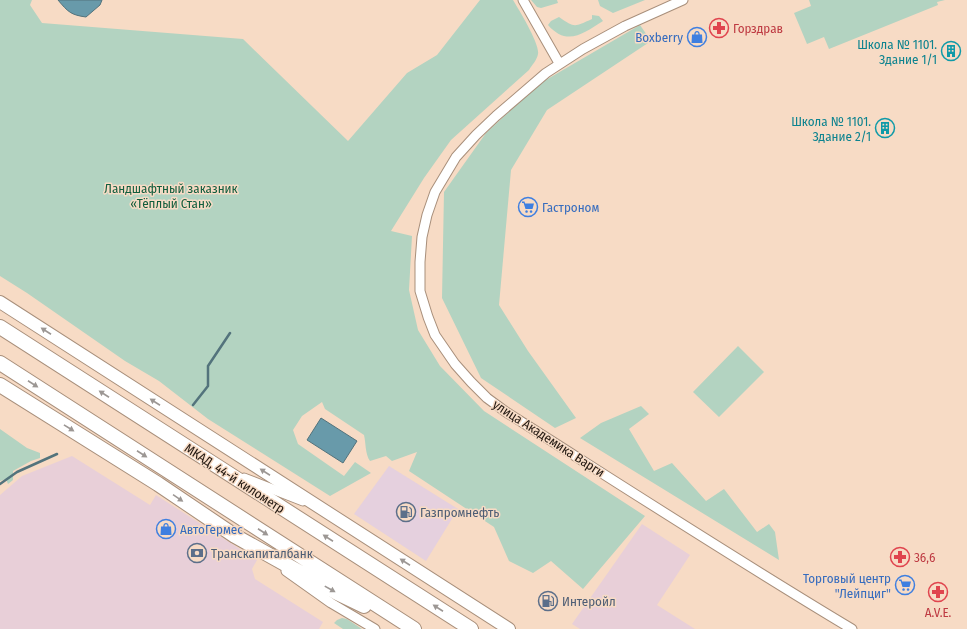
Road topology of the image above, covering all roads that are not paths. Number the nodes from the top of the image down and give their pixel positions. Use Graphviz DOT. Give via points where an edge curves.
graph roads {
  1 [pos="523,0"];
  2 [pos="683,0"];
  3 [pos="560,63"];
  4 [pos="0,302"];
  5 [pos="0,327"];
  6 [pos="0,362"];
  7 [pos="0,385"];
  8 [pos="220,468"];
  9 [pos="321,508"];
  10 [pos="235,536"];
  11 [pos="374,629"];
  12 [pos="413,629"];
  13 [pos="471,629"];
  14 [pos="509,629"];
  15 [pos="852,629"];
  1 -- 3 [label="street"];
  2 -- 3 [label="street, улица Академика Варги" via="625,26"];
  3 -- 15 [label="street, улица Академика Варги" via="527,88 476,135 456,157 435,192 426,214 420,262 420,291 435,335 470,382 506,412"];
  9 -- 4 [label="main road, one-way"];
  8 -- 5 [label="highway, МКАД, 44-й километр, one-way"];
  6 -- 12 [label="highway, one-way"];
  7 -- 10 [label="highway, one-way" via="158,484"];
  8 -- 9 [label="street"];
  13 -- 8 [label="highway, МКАД, 44-й километр, one-way"];
  14 -- 9 [label="main road, one-way"];
  10 -- 11 [label="street" via="331,603"];
  10 -- 12 [label="highway, one-way" via="337,593"];
}
